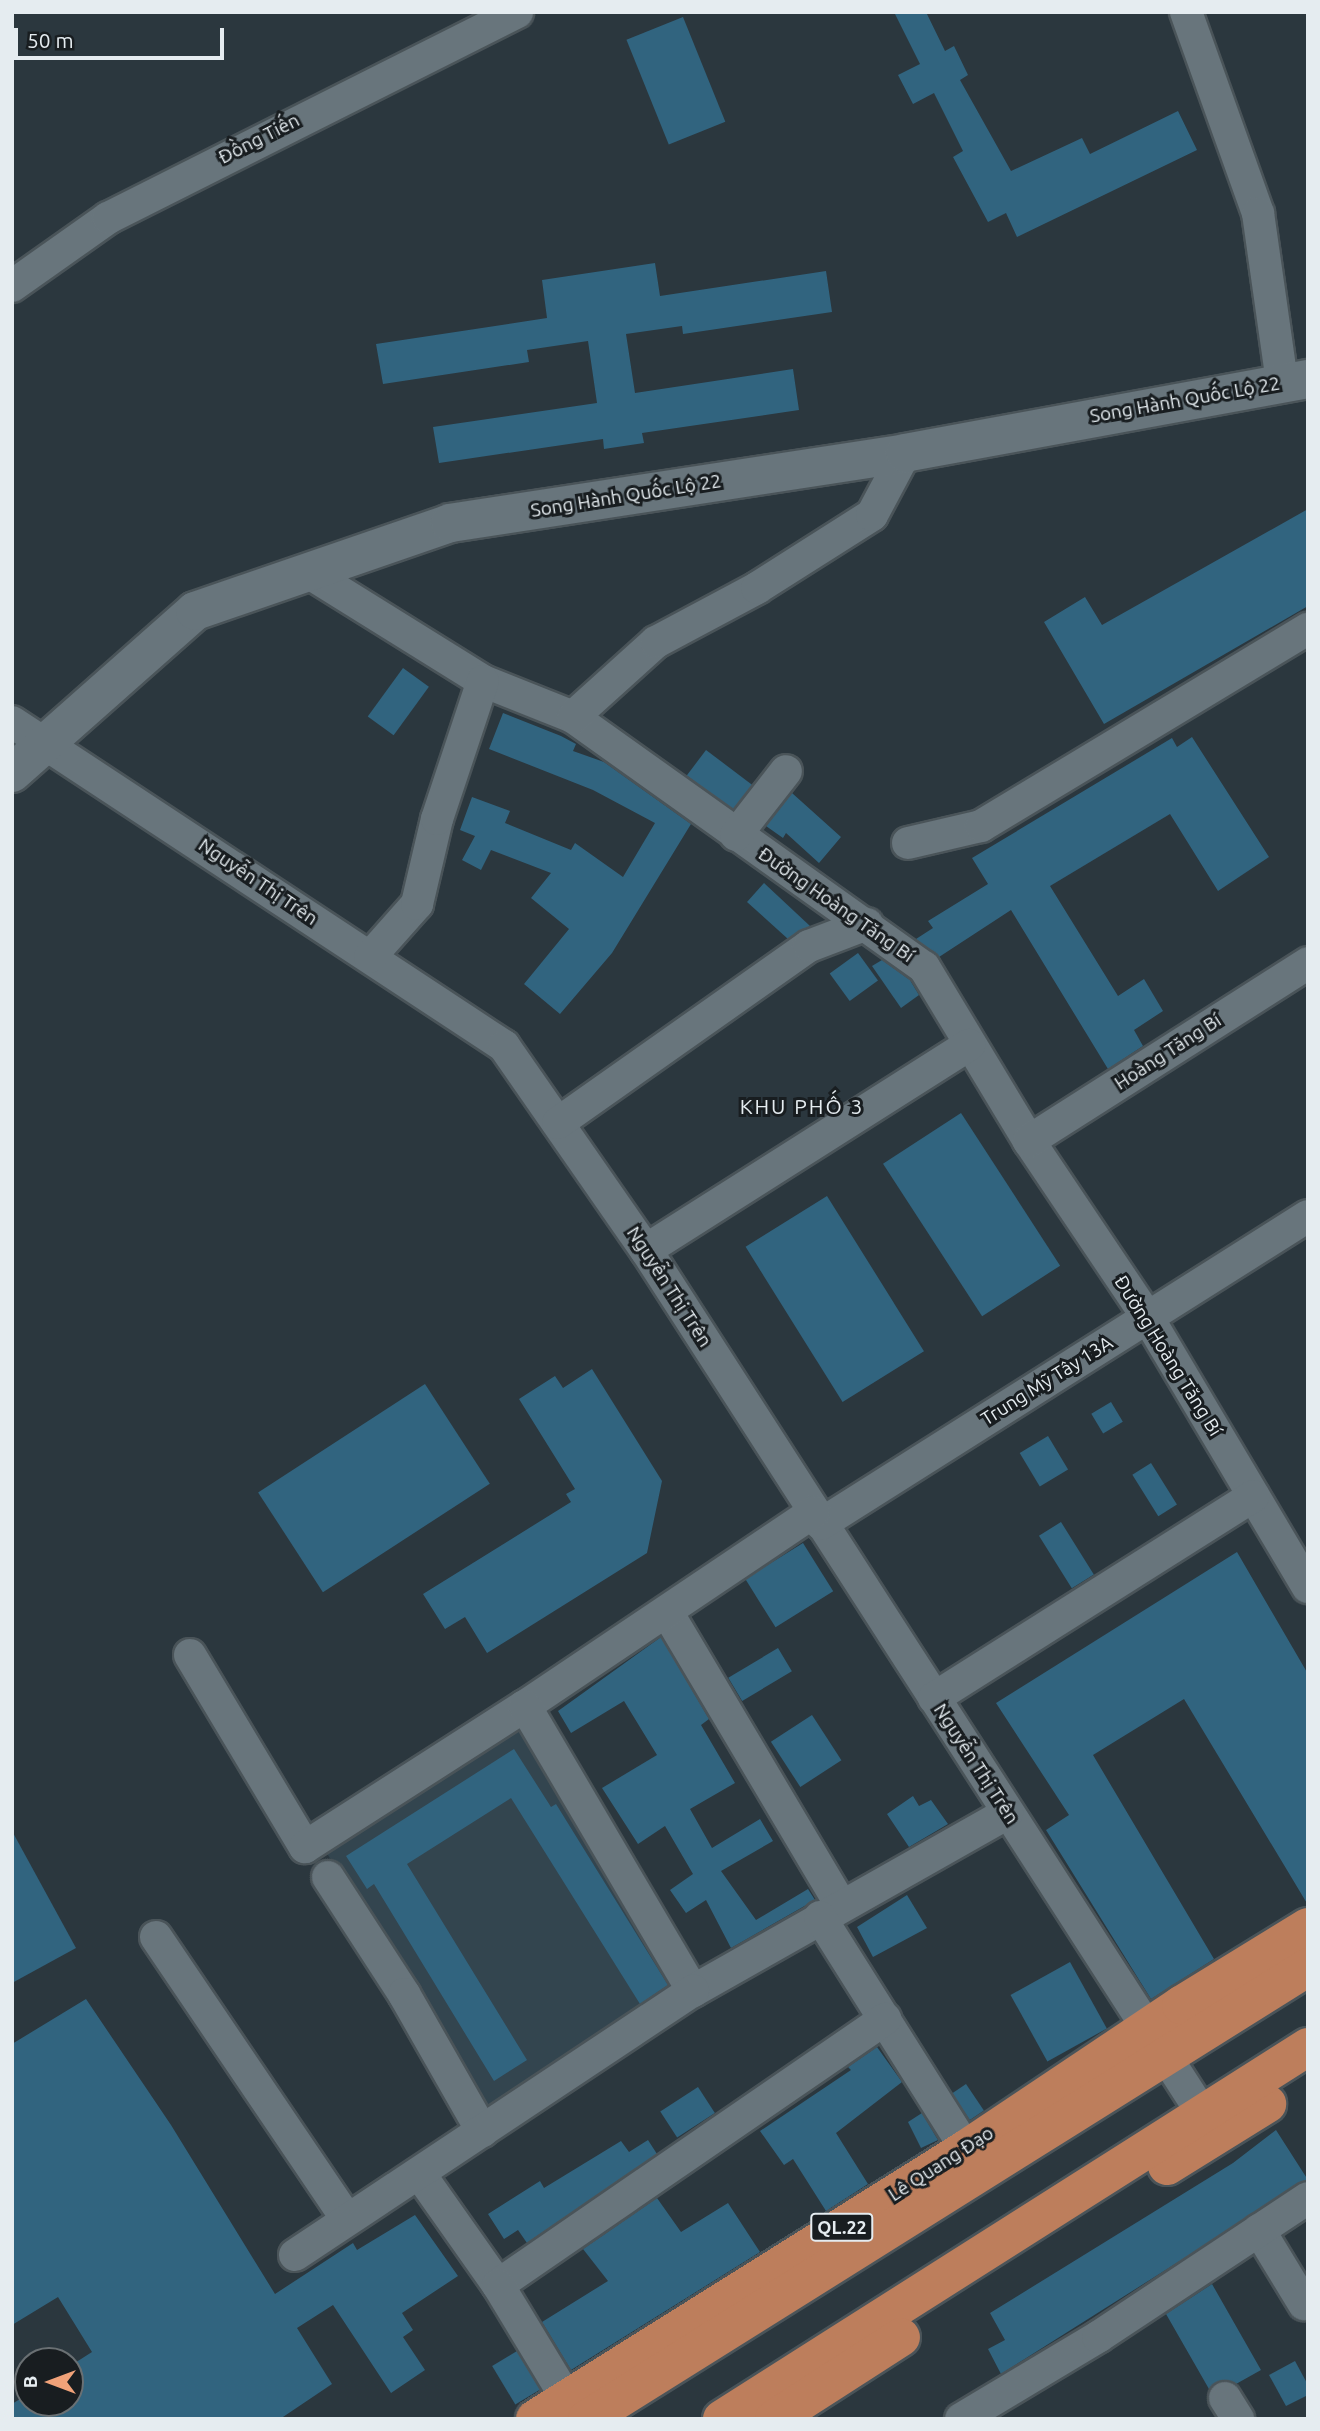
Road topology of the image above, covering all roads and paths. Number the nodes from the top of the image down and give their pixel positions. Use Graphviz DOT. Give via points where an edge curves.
graph roads {
  1 [pos="517,12"];
  2 [pos="1186,12"];
  3 [pos="12,286"];
  4 [pos="1295,380"];
  5 [pos="905,453"];
  6 [pos="308,572"];
  7 [pos="1308,629"];
  8 [pos="483,681"];
  9 [pos="573,717"];
  10 [pos="12,722"];
  11 [pos="46,742"];
  12 [pos="786,772"];
  13 [pos="12,773"];
  14 [pos="736,835"];
  15 [pos="908,843"];
  16 [pos="867,924"];
  17 [pos="370,957"];
  18 [pos="1308,963"];
  19 [pos="969,1045"];
  20 [pos="558,1124"];
  21 [pos="1029,1141"];
  22 [pos="1308,1216"];
  23 [pos="646,1250"];
  24 [pos="1148,1318"];
  25 [pos="1254,1496"];
  26 [pos="818,1518"];
  27 [pos="1308,1587"];
  28 [pos="667,1612"];
  29 [pos="190,1655"];
  30 [pos="934,1699"];
  31 [pos="525,1706"];
  32 [pos="1007,1813"];
  33 [pos="328,1877"];
  34 [pos="831,1911"];
  35 [pos="1308,1927"];
  36 [pos="156,1937"];
  37 [pos="1308,1967"];
  38 [pos="693,1991"];
  39 [pos="885,2019"];
  40 [pos="1156,2043"];
  41 [pos="1308,2047"];
  42 [pos="1308,2079"];
  43 [pos="1210,2127"];
  44 [pos="482,2131"];
  45 [pos="966,2149"];
  46 [pos="419,2173"];
  47 [pos="1308,2198"];
  48 [pos="346,2218"];
  49 [pos="1259,2230"];
  50 [pos="295,2255"];
  51 [pos="498,2285"];
  52 [pos="1304,2304"];
  53 [pos="577,2409"];
  54 [pos="535,2419"];
  55 [pos="722,2419"];
  56 [pos="774,2419"];
  57 [pos="961,2419"];
  1 -- 3 [label="street, Đồng Tiến" via="108,218"];
  2 -- 4 [label="street" via="1258,213"];
  4 -- 5 [label="street, Song Hành Quốc Lộ 22"];
  5 -- 6 [label="street, Song Hành Quốc Lộ 22" via="450,523"];
  5 -- 9 [label="street" via="872,515 757,588 656,642"];
  6 -- 8 [label="street, Đường Hoàng Tăng Bí"];
  6 -- 11 [label="street, Song Hành Quốc Lộ 22" via="195,611"];
  7 -- 15 [label="street" via="981,826"];
  8 -- 9 [label="street, Đường Hoàng Tăng Bí"];
  8 -- 17 [label="street" via="438,819 417,904"];
  9 -- 14 [label="street, Đường Hoàng Tăng Bí"];
  10 -- 11 [label="street, Nguyễn Thị Trên"];
  11 -- 13 [label="street, Song Hành Quốc Lộ 22"];
  11 -- 17 [label="street, Nguyễn Thị Trên"];
  12 -- 14 [label="street"];
  14 -- 16 [label="street, Đường Hoàng Tăng Bí"];
  16 -- 19 [label="street, Đường Hoàng Tăng Bí" via="924,967"];
  16 -- 20 [label="street" via="809,946"];
  17 -- 20 [label="street, Nguyễn Thị Trên" via="504,1046"];
  18 -- 21 [label="street, Hoàng Tăng Bí"];
  19 -- 21 [label="street, Đường Hoàng Tăng Bí"];
  19 -- 23 [label="street"];
  20 -- 23 [label="street, Nguyễn Thị Trên"];
  21 -- 24 [label="street, Đường Hoàng Tăng Bí"];
  22 -- 24 [label="street, Trung Mỹ Tây 13A"];
  23 -- 26 [label="street, Nguyễn Thị Trên"];
  24 -- 25 [label="street, Đường Hoàng Tăng Bí"];
  24 -- 26 [label="street, Trung Mỹ Tây 13A"];
  25 -- 27 [label="street, Đường Hoàng Tăng Bí"];
  25 -- 30 [label="street"];
  26 -- 28 [label="street, Trung Mỹ Tây 13A"];
  26 -- 30 [label="street, Nguyễn Thị Trên"];
  28 -- 31 [label="street, Trung Mỹ Tây 13A"];
  28 -- 34 [label="street"];
  29 -- 31 [label="street, Trung Mỹ Tây 13A" via="305,1847"];
  30 -- 32 [label="street, Nguyễn Thị Trên"];
  31 -- 38 [label="street"];
  32 -- 34 [label="street"];
  32 -- 40 [label="street, Nguyễn Thị Trên"];
  33 -- 44 [label="street" via="404,1994"];
  34 -- 38 [label="street"];
  34 -- 39 [label="street"];
  35 -- 40 [label="highway, Lê Quang Đạo / QL.22"];
  36 -- 48 [label="street"];
  37 -- 40 [label="highway, Lê Quang Đạo / QL.22"];
  38 -- 44 [label="street"];
  39 -- 45 [label="street"];
  39 -- 51 [label="street"];
  40 -- 43 [label="street, Nguyễn Thị Trên"];
  40 -- 45 [label="highway, Lê Quang Đạo / QL.22"];
  40 -- 53 [label="highway, Lê Quang Đạo / QL.22"];
  41 -- 43 [label="highway"];
  42 -- 43 [label="highway"];
  43 -- 55 [label="highway"];
  43 -- 56 [label="highway" via="1168,2165"];
  44 -- 46 [label="street"];
  45 -- 53 [label="highway, Lê Quang Đạo / QL.22"];
  46 -- 48 [label="street"];
  46 -- 51 [label="street"];
  47 -- 49 [label="street"];
  48 -- 50 [label="street"];
  49 -- 52 [label="street"];
  49 -- 57 [label="street" via="1098,2337"];
  51 -- 53 [label="street"];
  53 -- 54 [label="highway, Lê Quang Đạo / QL.22"];
}
